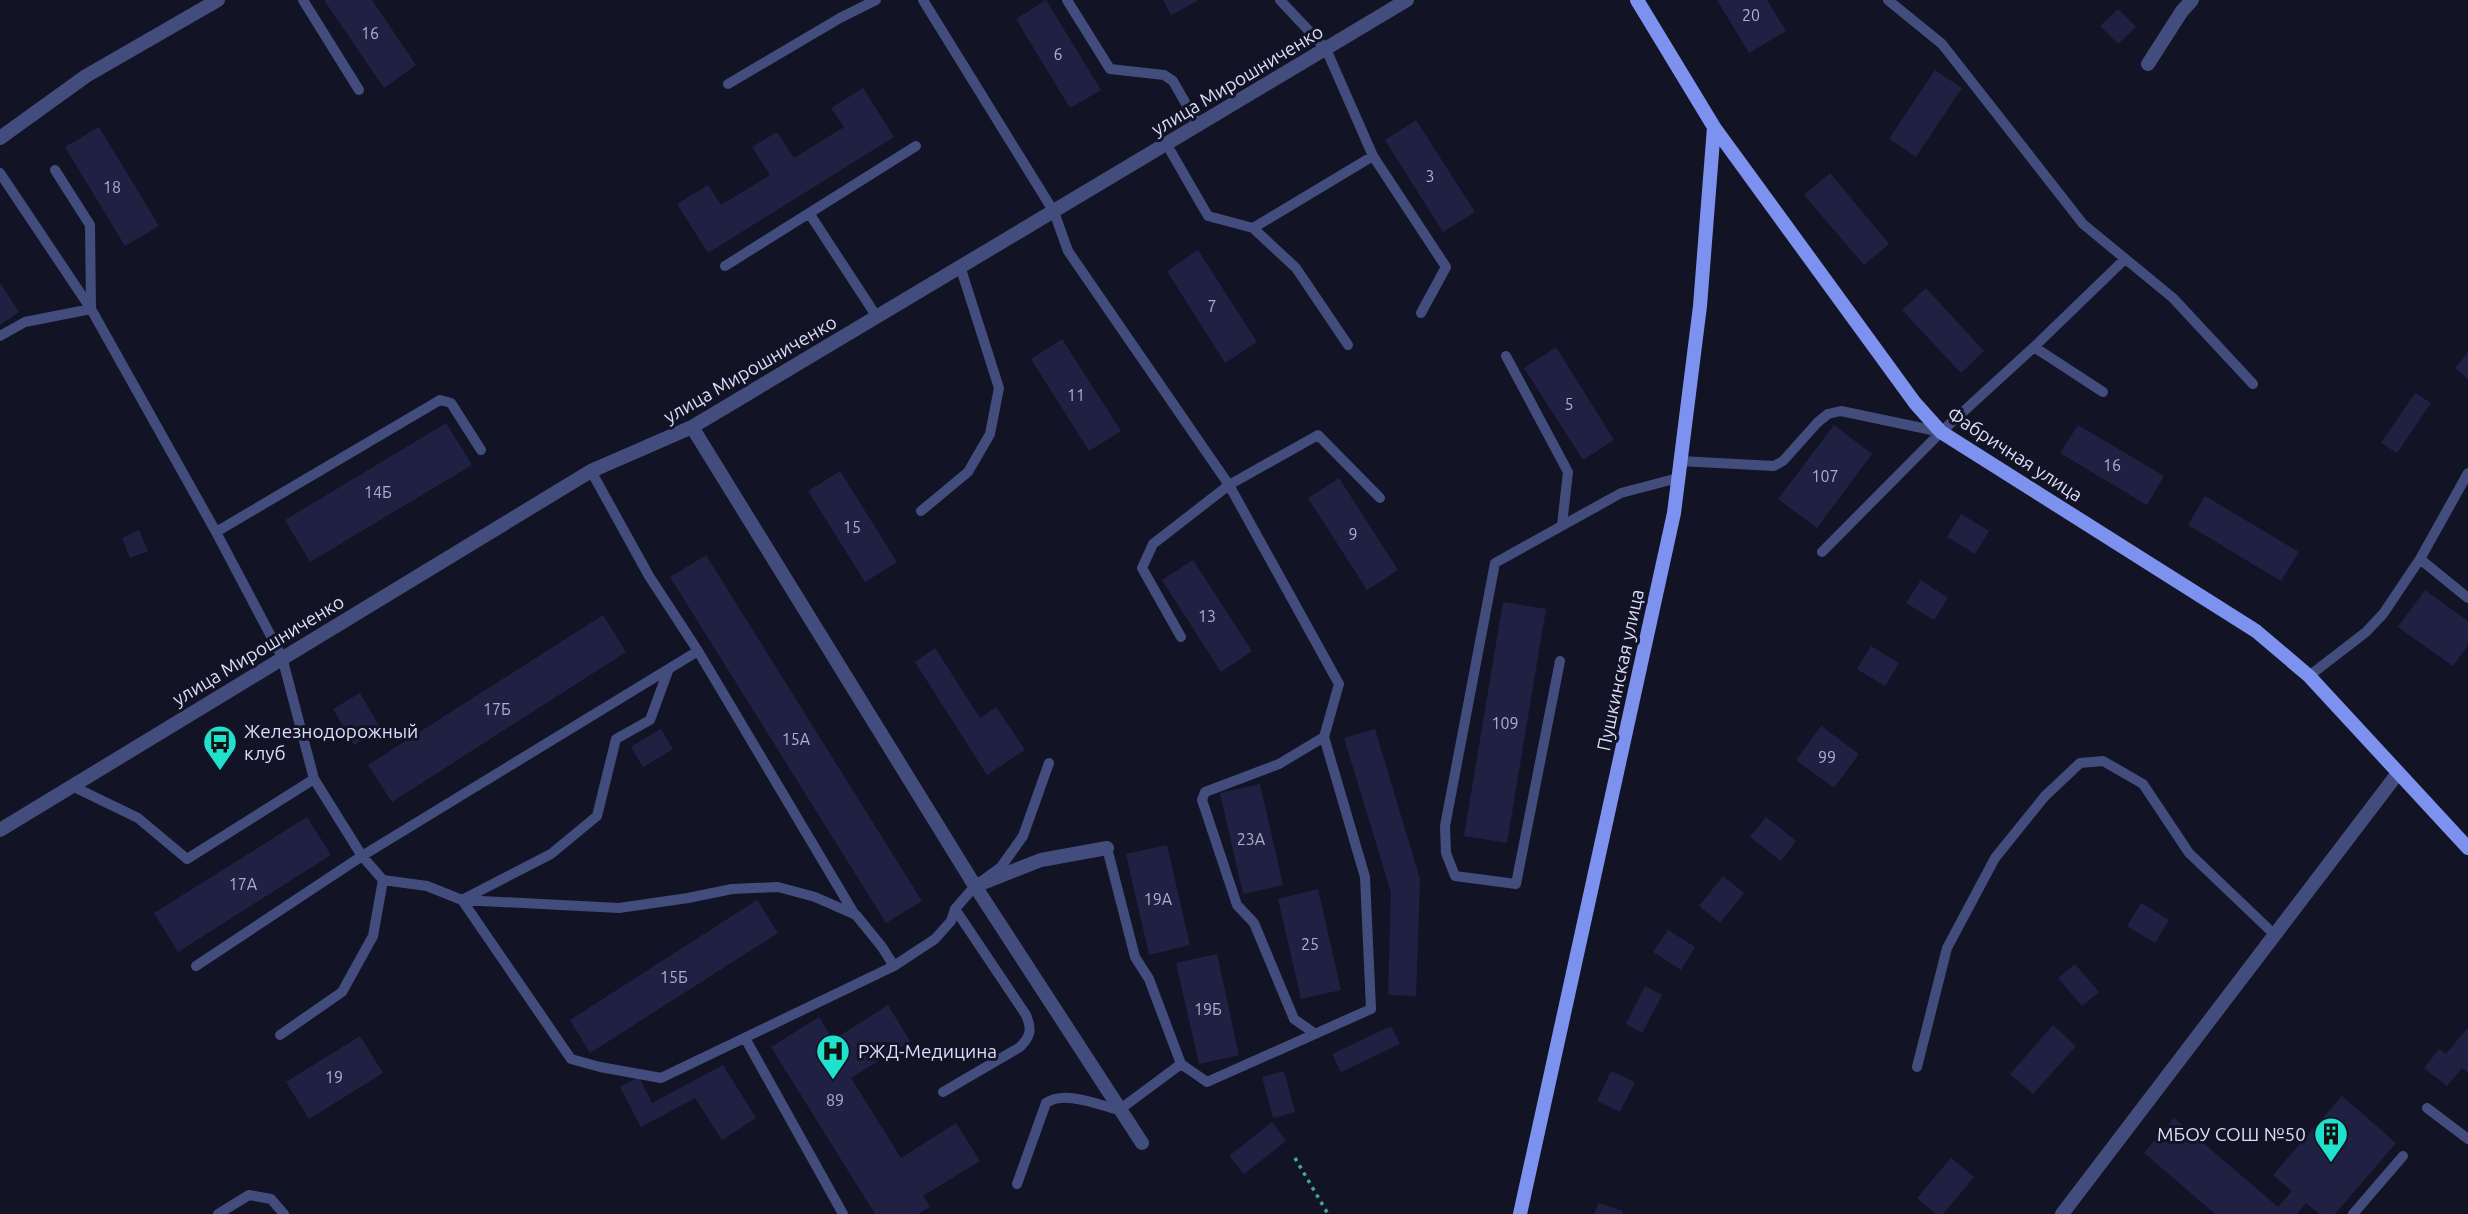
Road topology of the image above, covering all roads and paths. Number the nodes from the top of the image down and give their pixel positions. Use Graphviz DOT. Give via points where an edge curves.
graph roads {
  1 [pos="218,0"];
  2 [pos="303,0"];
  3 [pos="876,0"];
  4 [pos="923,0"];
  5 [pos="1067,0"];
  6 [pos="1280,0"];
  7 [pos="1408,0"];
  8 [pos="1637,0"];
  9 [pos="1888,0"];
  10 [pos="2192,0"];
  11 [pos="1326,49"];
  12 [pos="2148,64"];
  13 [pos="728,84"];
  14 [pos="359,90"];
  15 [pos="1198,125"];
  16 [pos="1714,127"];
  17 [pos="0,138"];
  18 [pos="1167,145"];
  19 [pos="916,146"];
  20 [pos="1373,156"];
  21 [pos="55,170"];
  22 [pos="0,173"];
  23 [pos="1054,212"];
  24 [pos="809,213"];
  25 [pos="1253,228"];
  26 [pos="2125,259"];
  27 [pos="724,266"];
  28 [pos="960,266"];
  29 [pos="91,309"];
  30 [pos="1422,313"];
  31 [pos="877,317"];
  32 [pos="0,336"];
  33 [pos="1349,345"];
  34 [pos="2034,347"];
  35 [pos="1506,356"];
  36 [pos="2253,384"];
  37 [pos="2103,392"];
  38 [pos="692,427"];
  39 [pos="1941,432"];
  40 [pos="481,450"];
  41 [pos="1680,461"];
  42 [pos="591,471"];
  43 [pos="2468,473"];
  44 [pos="1678,478"];
  45 [pos="1229,485"];
  46 [pos="1380,498"];
  47 [pos="921,511"];
  48 [pos="1562,525"];
  49 [pos="215,532"];
  50 [pos="1822,552"];
  51 [pos="2420,559"];
  52 [pos="2468,598"];
  53 [pos="1181,637"];
  54 [pos="698,651"];
  55 [pos="282,657"];
  56 [pos="1560,661"];
  57 [pos="668,671"];
  58 [pos="2309,676"];
  59 [pos="1324,737"];
  60 [pos="1049,763"];
  61 [pos="2398,773"];
  62 [pos="314,779"];
  63 [pos="72,786"];
  64 [pos="0,830"];
  65 [pos="1107,848"];
  66 [pos="2468,848"];
  67 [pos="362,856"];
  68 [pos="383,880"];
  69 [pos="975,886"];
  70 [pos="462,900"];
  71 [pos="955,909"];
  72 [pos="856,915"];
  73 [pos="2276,936"];
  74 [pos="196,966"];
  75 [pos="894,966"];
  76 [pos="1314,1033"];
  77 [pos="280,1035"];
  78 [pos="745,1038"];
  79 [pos="1181,1064"];
  80 [pos="1917,1067"];
  81 [pos="943,1092"];
  82 [pos="2427,1108"];
  83 [pos="1119,1110"];
  84 [pos="2468,1139"];
  85 [pos="1142,1143"];
  86 [pos="2403,1156"];
  87 [pos="1296,1158"];
  88 [pos="1017,1184"];
  89 [pos="218,1214"];
  90 [pos="284,1214"];
  91 [pos="842,1214"];
  92 [pos="1328,1214"];
  93 [pos="1520,1214"];
  94 [pos="2062,1214"];
  95 [pos="2353,1214"];
  1 -- 17 [label="street" via="86,76"];
  2 -- 14 [label="lane"];
  3 -- 13 [label="lane"];
  4 -- 23 [label="lane"];
  5 -- 15 [label="lane" via="1110,69 1164,75 1173,81"];
  6 -- 11 [label="lane"];
  7 -- 11 [label="street, улица Мирошниченко"];
  8 -- 16 [label="main road, Фабричная улица"];
  9 -- 26 [label="lane" via="1942,44 2083,224"];
  10 -- 12 [label="street"];
  11 -- 15 [label="street, улица Мирошниченко"];
  11 -- 20 [label="lane"];
  15 -- 18 [label="street, улица Мирошниченко"];
  16 -- 39 [label="main road, Фабричная улица" via="1914,403"];
  16 -- 41 [label="main road, Пушкинская улица" via="1700,306"];
  18 -- 23 [label="street, улица Мирошниченко"];
  18 -- 25 [label="lane" via="1208,216"];
  19 -- 24 [label="lane"];
  20 -- 25 [label="lane"];
  20 -- 30 [label="lane" via="1446,267"];
  21 -- 29 [label="lane" via="90,225"];
  22 -- 29 [label="lane"];
  23 -- 28 [label="street, улица Мирошниченко"];
  23 -- 45 [label="lane" via="1068,251"];
  24 -- 27 [label="lane"];
  24 -- 31 [label="lane"];
  25 -- 33 [label="lane" via="1296,268"];
  26 -- 34 [label="lane"];
  26 -- 36 [label="lane" via="2173,298"];
  28 -- 31 [label="street, улица Мирошниченко"];
  28 -- 47 [label="lane" via="999,388 990,434 968,472"];
  29 -- 32 [label="lane" via="25,322"];
  29 -- 49 [label="lane"];
  31 -- 38 [label="street, улица Мирошниченко"];
  34 -- 37 [label="lane"];
  34 -- 39 [label="lane"];
  35 -- 48 [label="lane" via="1568,472"];
  38 -- 42 [label="street, улица Мирошниченко"];
  38 -- 69 [label="street"];
  39 -- 41 [label="lane" via="1841,411 1828,414 1774,466"];
  39 -- 50 [label="lane"];
  39 -- 58 [label="main road, Фабричная улица" via="2256,631"];
  40 -- 49 [label="lane" via="451,403 440,400"];
  41 -- 44 [label="main road, Пушкинская улица"];
  42 -- 54 [label="lane" via="649,576"];
  42 -- 55 [label="street, улица Мирошниченко"];
  43 -- 51 [label="lane"];
  44 -- 48 [label="lane" via="1621,493"];
  44 -- 93 [label="main road, Пушкинская улица"];
  45 -- 46 [label="lane" via="1318,435"];
  45 -- 53 [label="lane" via="1153,544 1142,568"];
  45 -- 59 [label="lane" via="1339,684"];
  48 -- 56 [label="lane" via="1495,563 1445,825 1446,853 1454,876 1516,884"];
  49 -- 55 [label="lane"];
  51 -- 52 [label="lane"];
  51 -- 58 [label="lane" via="2366,632"];
  54 -- 57 [label="lane"];
  54 -- 72 [label="lane"];
  55 -- 62 [label="lane"];
  55 -- 63 [label="street, улица Мирошниченко"];
  57 -- 67 [label="lane"];
  57 -- 70 [label="lane" via="650,720 616,739 597,816 551,854"];
  58 -- 61 [label="main road, Фабричная улица"];
  59 -- 76 [label="lane" via="1365,877 1371,1009"];
  59 -- 76 [label="lane" via="1279,764 1205,792 1202,800 1237,905 1254,923 1294,1018"];
  60 -- 69 [label="lane" via="1023,836 1001,867"];
  61 -- 66 [label="main road, Фабричная улица"];
  61 -- 73 [label="street"];
  62 -- 63 [label="lane" via="187,859 138,818"];
  62 -- 67 [label="lane"];
  63 -- 64 [label="street, улица Мирошниченко"];
  65 -- 69 [label="street" via="1041,860"];
  65 -- 79 [label="lane" via="1135,957 1149,979"];
  67 -- 68 [label="lane"];
  67 -- 74 [label="lane"];
  68 -- 70 [label="lane" via="427,886"];
  68 -- 77 [label="lane" via="373,936 342,992"];
  69 -- 71 [label="lane"];
  69 -- 83 [label="street"];
  70 -- 72 [label="lane" via="619,908 732,889 778,887"];
  70 -- 78 [label="lane" via="571,1059 661,1078"];
  71 -- 75 [label="lane" via="935,939"];
  71 -- 81 [label="lane" via="1031,1027 1028,1040 1020,1047"];
  72 -- 75 [label="lane"];
  73 -- 80 [label="lane" via="2189,853 2143,783 2103,761 2080,763 2045,796 1995,858 1947,948"];
  73 -- 94 [label="street"];
  75 -- 78 [label="lane"];
  76 -- 79 [label="lane" via="1207,1082"];
  78 -- 91 [label="lane"];
  79 -- 83 [label="lane"];
  82 -- 84 [label="lane"];
  83 -- 85 [label="street"];
  83 -- 88 [label="lane" via="1065,1097 1046,1102"];
  86 -- 95 [label="lane"];
  87 -- 92 [label="path"];
  89 -- 90 [label="lane" via="249,1195 271,1199"];
}
